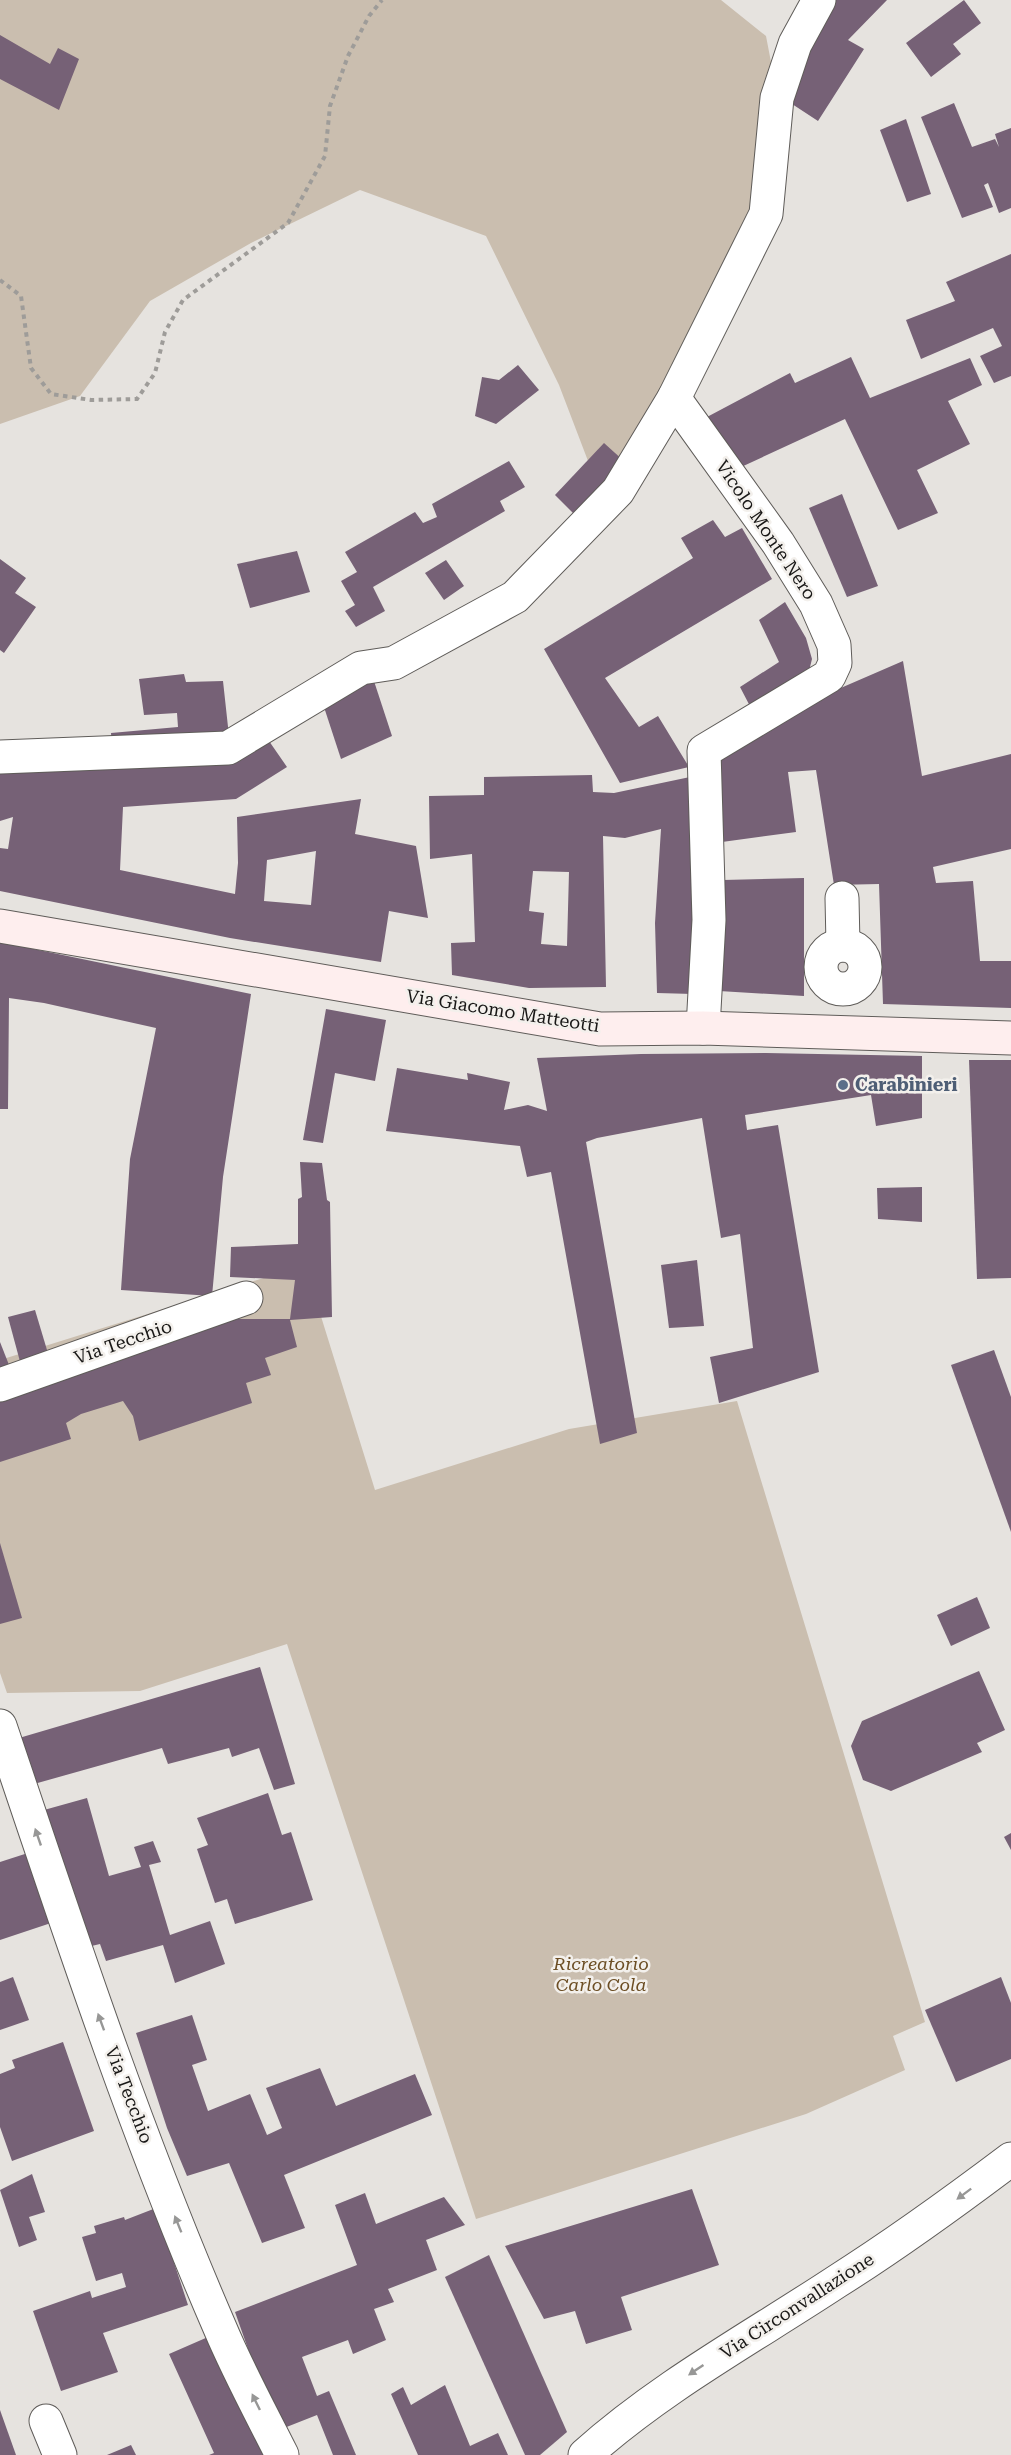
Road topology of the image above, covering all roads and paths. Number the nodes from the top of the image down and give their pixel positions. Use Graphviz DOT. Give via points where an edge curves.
graph roads {
  1 [pos="382,0"];
  2 [pos="819,0"];
  3 [pos="0,280"];
  4 [pos="674,398"];
  5 [pos="0,757"];
  6 [pos="842,898"];
  7 [pos="0,926"];
  8 [pos="704,1028"];
  9 [pos="840,1032"];
  10 [pos="1011,1038"];
  11 [pos="246,1298"];
  12 [pos="0,1385"];
  13 [pos="0,1726"];
  14 [pos="1011,2159"];
  15 [pos="46,2421"];
  16 [pos="60,2455"];
  17 [pos="282,2455"];
  18 [pos="585,2455"];
  1 -- 3 [label="path" via="348,56 330,106 325,156 288,223 183,300 165,332 155,373 136,399 91,400 51,394 31,368 21,296"];
  2 -- 4 [label="street" via="795,44 777,98 766,214"];
  4 -- 5 [label="street" via="618,490 515,597 394,663 361,668 228,748"];
  4 -- 8 [label="street, Vicolo Monte Nero" via="771,533 816,604 834,645 835,663 829,676 704,751 709,920"];
  6 -- 9 [label="street" via="843,945 828,951 821,966 828,983 842,989"];
  7 -- 8 [label="street, Via Giacomo Matteotti" via="600,1029"];
  8 -- 9 [label="street, Via Giacomo Matteotti"];
  9 -- 10 [label="street, Via Giacomo Matteotti"];
  11 -- 12 [label="street, Via Tecchio"];
  17 -- 13 [label="street, Via Tecchio, one-way" via="220,2330 169,2202 101,2023"];
  14 -- 18 [label="street, Via Circonvallazione, one-way" via="836,2282 700,2367 621,2422"];
  15 -- 16 [label="street"];
}
